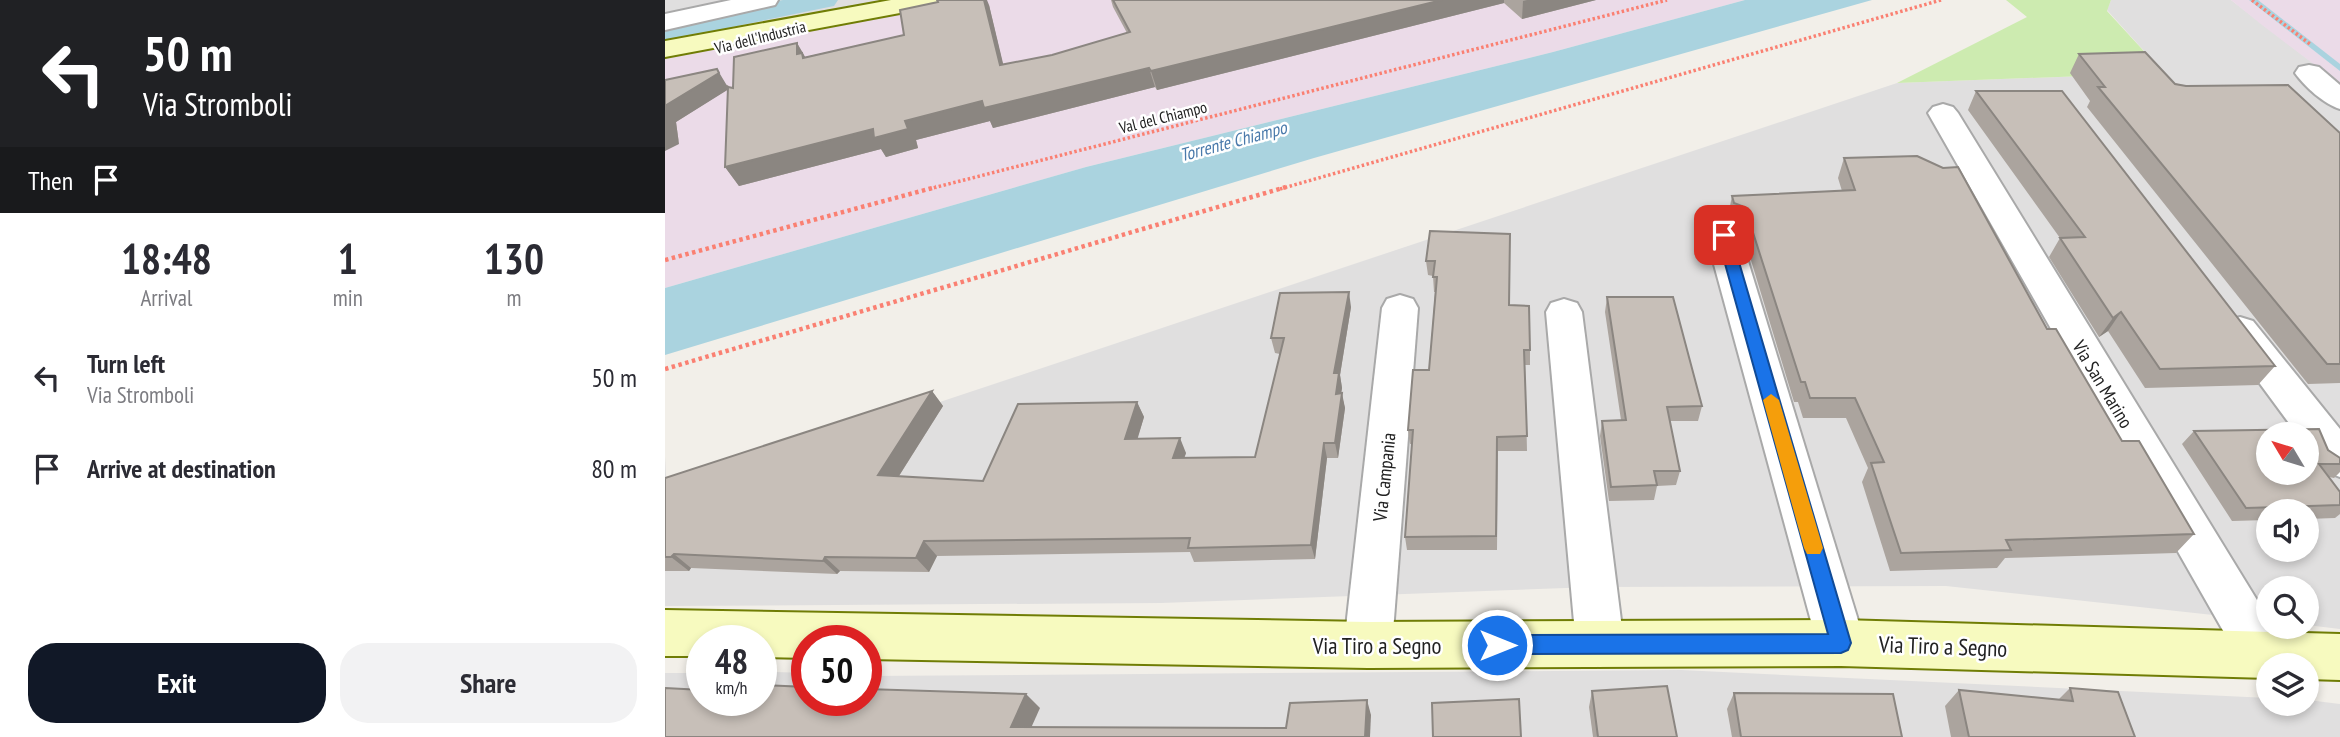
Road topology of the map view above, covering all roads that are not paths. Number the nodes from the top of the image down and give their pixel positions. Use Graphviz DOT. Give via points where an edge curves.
graph roads {
  1 [pos="766,0"];
  2 [pos="932,0"];
  3 [pos="855,14"];
  4 [pos="665,22"];
  5 [pos="665,49"];
  6 [pos="665,60"];
  7 [pos="2314,62"];
  8 [pos="2340,100"];
  9 [pos="1943,113"];
  10 [pos="1724,235"];
  11 [pos="2222,306"];
  12 [pos="1400,308"];
  13 [pos="1564,312"];
  14 [pos="2340,460"];
  15 [pos="665,633"];
  16 [pos="1841,643"];
  17 [pos="1600,644"];
  18 [pos="1368,645"];
  19 [pos="2262,653"];
  20 [pos="2256,655"];
  21 [pos="2319,656"];
  22 [pos="2340,657"];
  1 -- 4 [label="street"];
  2 -- 3 [label="main road, Via dell'Industria"];
  3 -- 5 [label="main road, Via dell'Industria"];
  3 -- 6 [label="main road, Via dell'Industria"];
  7 -- 8 [label="street"];
  9 -- 19 [label="street, Via San Marino"];
  10 -- 16 [label="street"];
  11 -- 14 [label="street"];
  12 -- 18 [label="street, Via Campania"];
  13 -- 17 [label="street"];
  15 -- 18 [label="main road, Via Tiro a Segno"];
  16 -- 17 [label="main road, Via Tiro a Segno"];
  16 -- 20 [label="main road, Via Tiro a Segno"];
  17 -- 18 [label="main road, Via Tiro a Segno"];
  21 -- 22 [label="main road, Via Tiro a Segno"];
}
